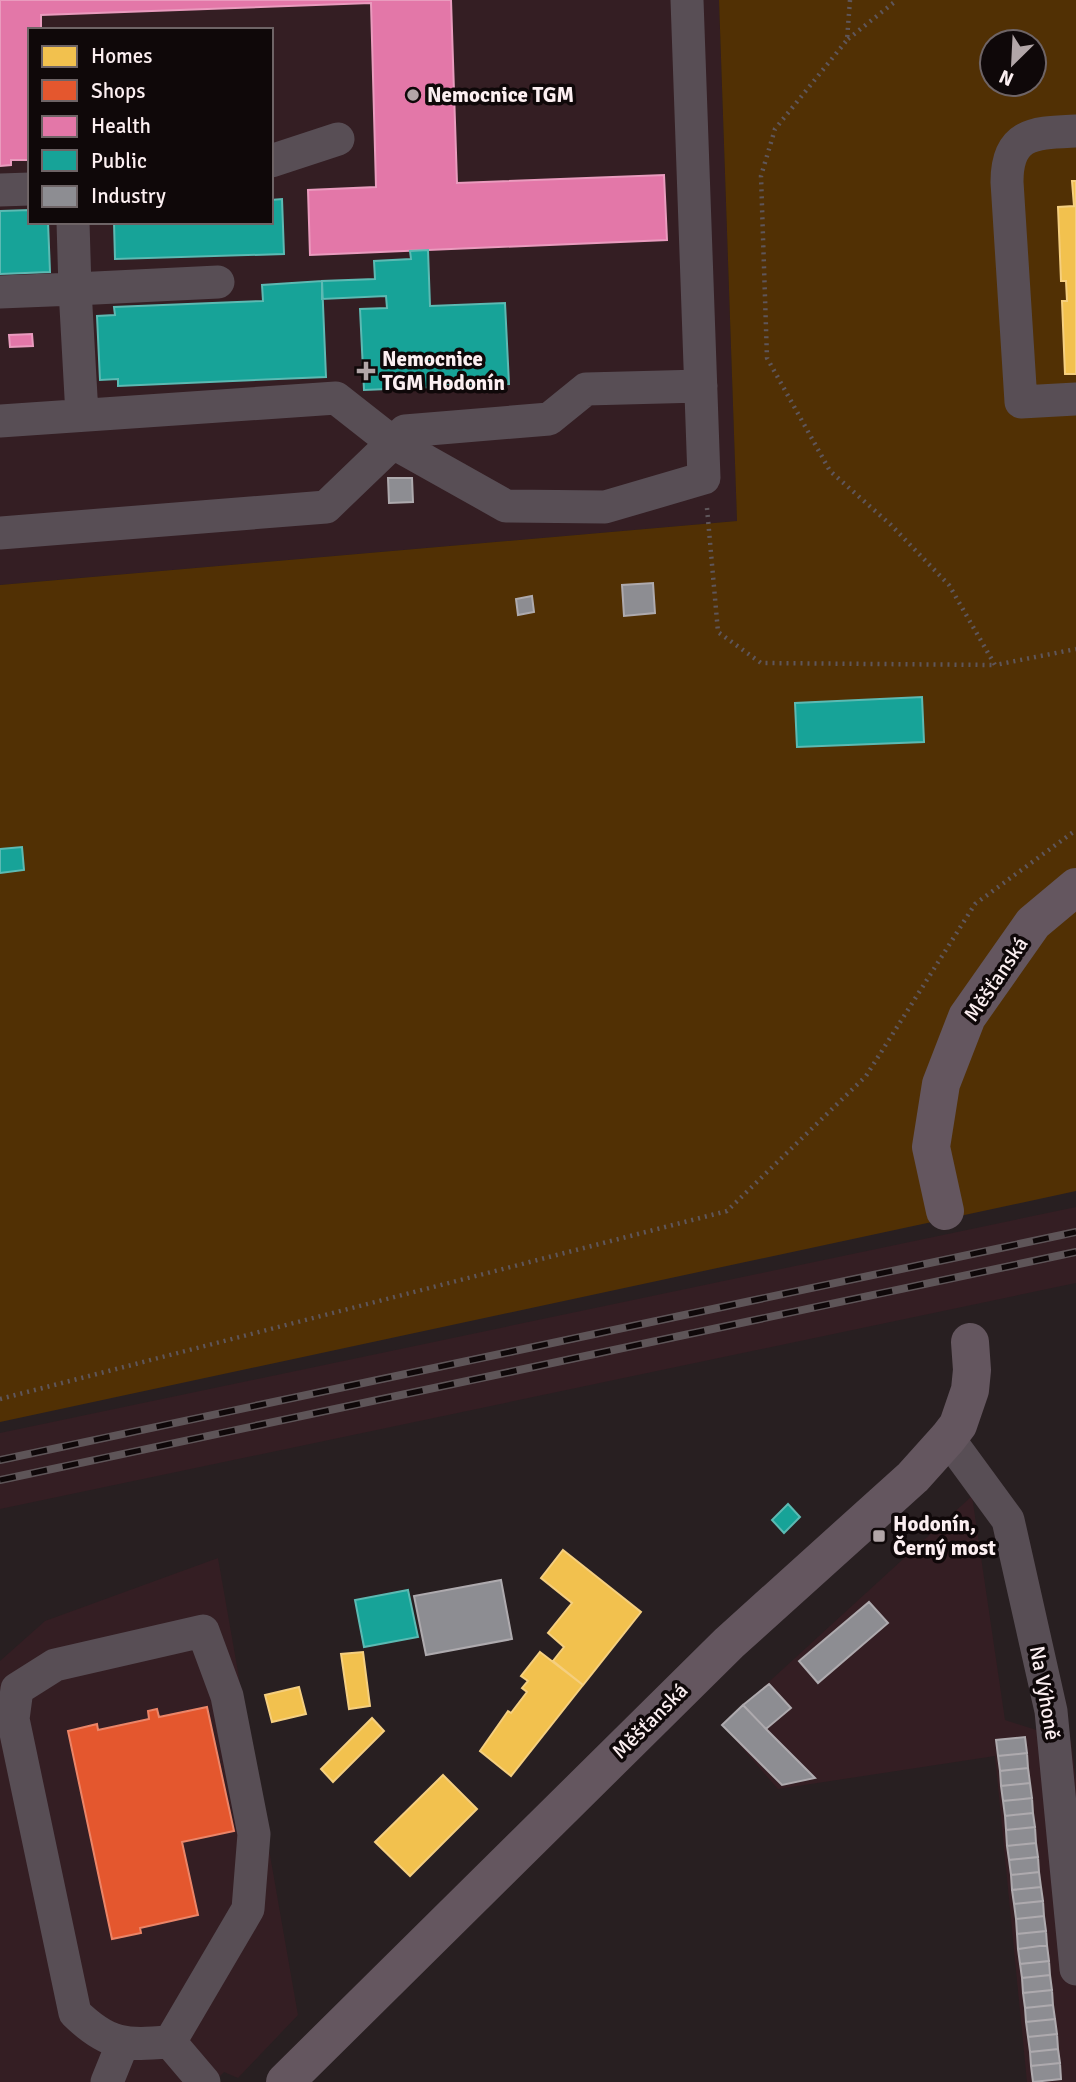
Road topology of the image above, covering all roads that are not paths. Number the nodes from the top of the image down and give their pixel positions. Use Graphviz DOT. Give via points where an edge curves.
graph roads {
  1 [pos="688,0"];
  2 [pos="1076,131"];
  3 [pos="338,139"];
  4 [pos="273,160"];
  5 [pos="28,189"];
  6 [pos="0,190"];
  7 [pos="72,224"];
  8 [pos="218,282"];
  9 [pos="75,289"];
  10 [pos="0,292"];
  11 [pos="701,386"];
  12 [pos="1076,399"];
  13 [pos="82,415"];
  14 [pos="0,421"];
  15 [pos="392,442"];
  16 [pos="0,533"];
  17 [pos="1076,887"];
  18 [pos="944,1211"];
  19 [pos="970,1342"];
  20 [pos="948,1438"];
  21 [pos="1064,1711"];
  22 [pos="1075,1951"];
  23 [pos="170,2042"];
  24 [pos="122,2045"];
  25 [pos="107,2082"];
  26 [pos="204,2082"];
  27 [pos="285,2082"];
  1 -- 11 [label="lane"];
  2 -- 12 [label="lane" via="1024,138 1012,150 1007,182 1021,402"];
  3 -- 4 [label="lane"];
  5 -- 6 [label="lane"];
  7 -- 9 [label="lane"];
  8 -- 9 [label="lane"];
  9 -- 10 [label="lane"];
  9 -- 13 [label="lane"];
  11 -- 15 [label="lane" via="586,389 550,419 405,431"];
  11 -- 15 [label="lane" via="704,478 605,507 506,506"];
  13 -- 14 [label="lane"];
  13 -- 15 [label="lane" via="336,398"];
  15 -- 16 [label="lane" via="326,507"];
  17 -- 18 [label="main road, Měšťanská" via="1033,923 967,1017 941,1084 930,1147"];
  19 -- 20 [label="main road, Měšťanská" via="970,1390"];
  20 -- 21 [label="lane, Na Výhoně" via="1008,1520"];
  20 -- 27 [label="main road, Měšťanská" via="913,1477 729,1643"];
  21 -- 22 [label="lane, Na Výhoně"];
  23 -- 24 [label="lane"];
  23 -- 24 [label="lane" via="248,1909 254,1834 226,1696 203,1631 55,1665 17,1689 13,1719 75,2013 95,2032"];
  23 -- 26 [label="lane"];
  24 -- 25 [label="lane"];
}
